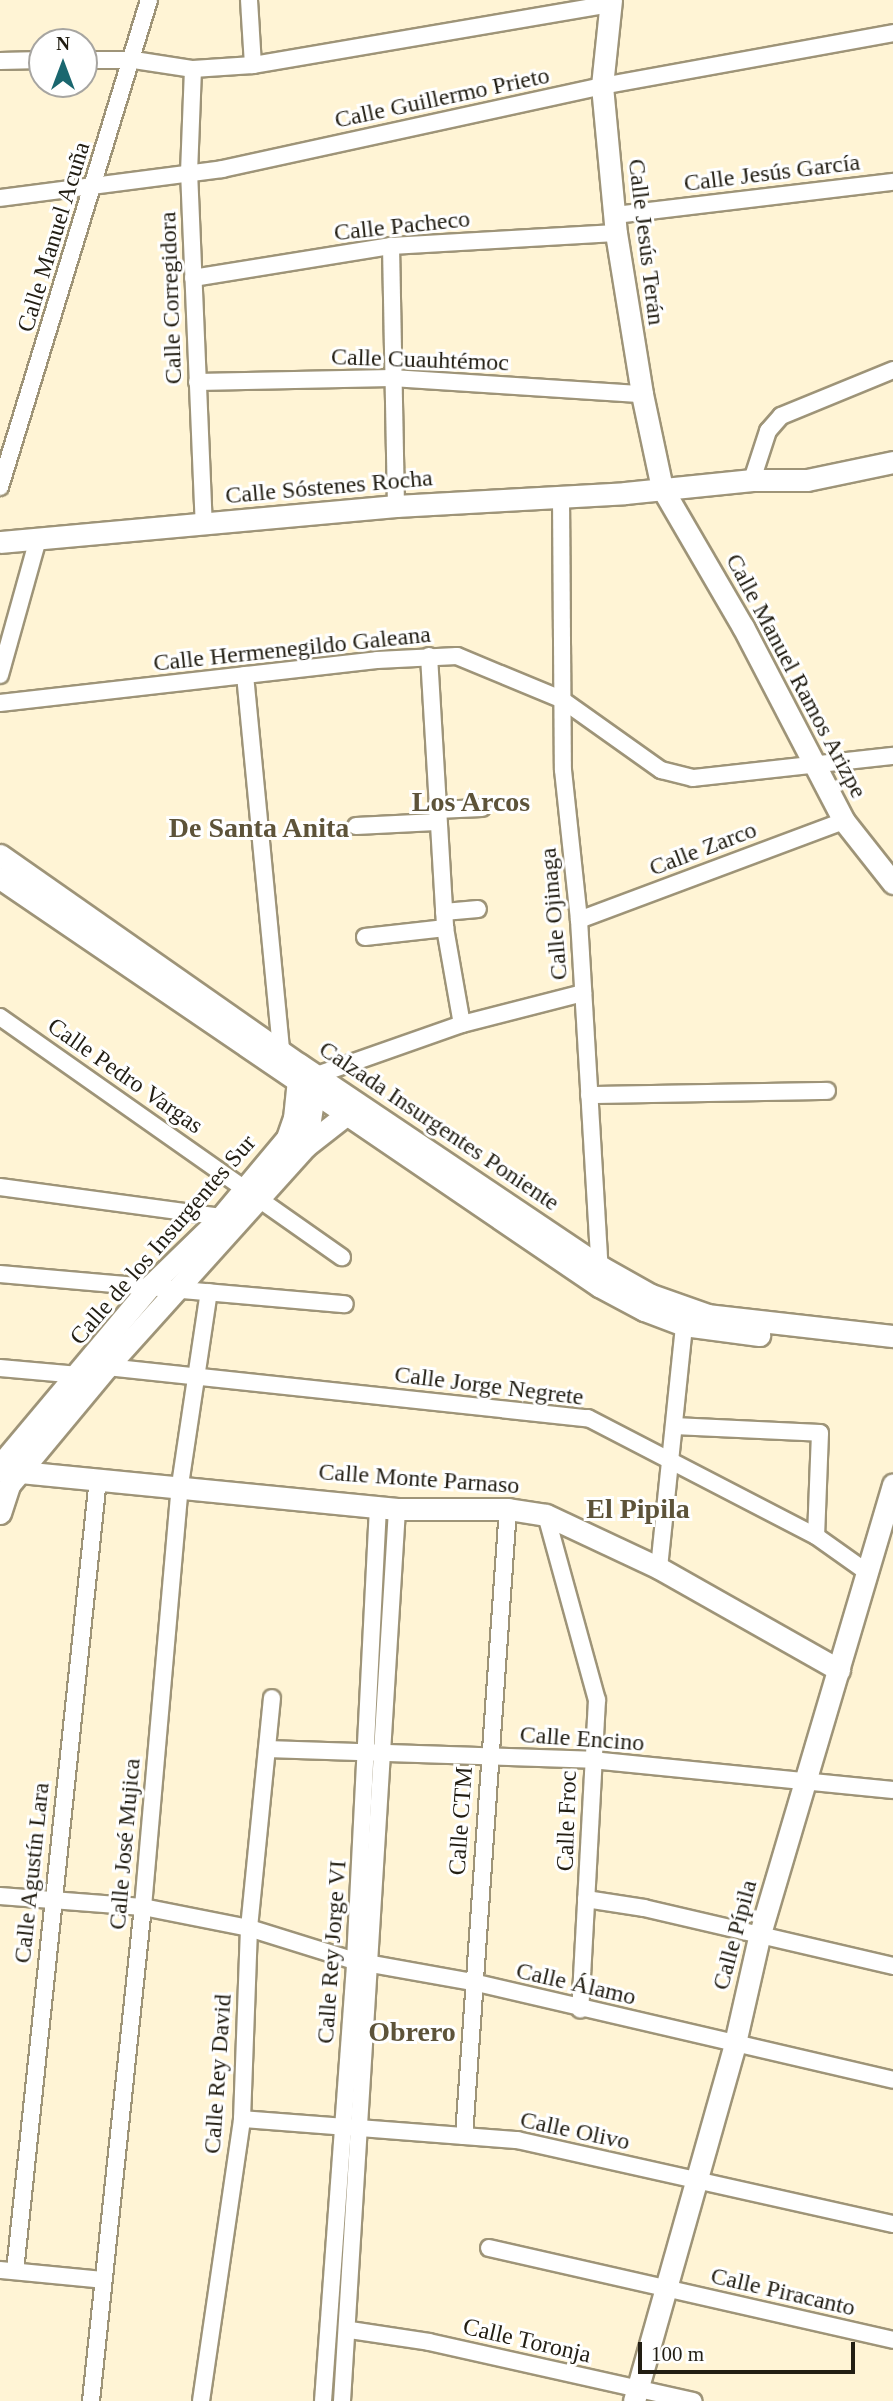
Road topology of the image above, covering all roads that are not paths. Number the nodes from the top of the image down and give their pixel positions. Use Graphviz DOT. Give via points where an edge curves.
graph roads {
  1 [pos="149,0"];
  2 [pos="248,0"];
  3 [pos="611,2"];
  4 [pos="893,33"];
  5 [pos="28,60"];
  6 [pos="98,60"];
  7 [pos="134,60"];
  8 [pos="0,61"];
  9 [pos="253,65"];
  10 [pos="193,69"];
  11 [pos="602,86"];
  12 [pos="189,171"];
  13 [pos="893,182"];
  14 [pos="93,183"];
  15 [pos="0,198"];
  16 [pos="616,224"];
  17 [pos="391,246"];
  18 [pos="194,278"];
  19 [pos="893,370"];
  20 [pos="392,378"];
  21 [pos="197,382"];
  22 [pos="642,394"];
  23 [pos="893,462"];
  24 [pos="752,480"];
  25 [pos="0,487"];
  26 [pos="662,488"];
  27 [pos="562,497"];
  28 [pos="396,506"];
  29 [pos="204,525"];
  30 [pos="38,539"];
  31 [pos="0,542"];
  32 [pos="429,656"];
  33 [pos="0,675"];
  34 [pos="245,675"];
  35 [pos="561,699"];
  36 [pos="0,704"];
  37 [pos="893,756"];
  38 [pos="812,764"];
  39 [pos="482,808"];
  40 [pos="436,816"];
  41 [pos="844,821"];
  42 [pos="356,827"];
  43 [pos="0,855"];
  44 [pos="0,878"];
  45 [pos="893,883"];
  46 [pos="478,909"];
  47 [pos="444,920"];
  48 [pos="579,920"];
  49 [pos="365,937"];
  50 [pos="583,993"];
  51 [pos="0,1017"];
  52 [pos="462,1024"];
  53 [pos="281,1052"];
  54 [pos="307,1078"];
  55 [pos="827,1091"];
  56 [pos="589,1095"];
  57 [pos="347,1114"];
  58 [pos="306,1146"];
  59 [pos="0,1187"];
  60 [pos="251,1192"];
  61 [pos="221,1217"];
  62 [pos="342,1256"];
  63 [pos="0,1274"];
  64 [pos="600,1277"];
  65 [pos="151,1285"];
  66 [pos="179,1287"];
  67 [pos="209,1292"];
  68 [pos="345,1304"];
  69 [pos="684,1325"];
  70 [pos="784,1331"];
  71 [pos="893,1336"];
  72 [pos="893,1349"];
  73 [pos="107,1367"];
  74 [pos="0,1368"];
  75 [pos="79,1375"];
  76 [pos="198,1376"];
  77 [pos="674,1426"];
  78 [pos="668,1461"];
  79 [pos="7,1469"];
  80 [pos="97,1479"];
  81 [pos="893,1484"];
  82 [pos="180,1485"];
  83 [pos="387,1507"];
  84 [pos="508,1509"];
  85 [pos="0,1513"];
  86 [pos="546,1515"];
  87 [pos="816,1536"];
  88 [pos="659,1568"];
  89 [pos="868,1573"];
  90 [pos="839,1670"];
  91 [pos="272,1698"];
  92 [pos="267,1749"];
  93 [pos="375,1753"];
  94 [pos="488,1755"];
  95 [pos="592,1760"];
  96 [pos="808,1782"];
  97 [pos="893,1790"];
  98 [pos="0,1896"];
  99 [pos="52,1897"];
  100 [pos="586,1899"];
  101 [pos="143,1907"];
  102 [pos="249,1928"];
  103 [pos="759,1937"];
  104 [pos="355,1961"];
  105 [pos="372,1965"];
  106 [pos="893,1966"];
  107 [pos="473,1982"];
  108 [pos="580,2010"];
  109 [pos="735,2043"];
  110 [pos="893,2080"];
  111 [pos="242,2119"];
  112 [pos="351,2129"];
  113 [pos="464,2136"];
  114 [pos="696,2179"];
  115 [pos="893,2224"];
  116 [pos="489,2248"];
  117 [pos="8,2271"];
  118 [pos="103,2280"];
  119 [pos="663,2288"];
  120 [pos="350,2330"];
  121 [pos="893,2340"];
  122 [pos="636,2395"];
  123 [pos="91,2401"];
  124 [pos="201,2401"];
  125 [pos="323,2401"];
  126 [pos="342,2401"];
  127 [pos="694,2401"];
  1 -- 7 [label="street, Calle Manuel Acuña"];
  2 -- 9 [label="street"];
  3 -- 9 [label="street"];
  3 -- 11 [label="street, Calle Jesús Terán"];
  4 -- 11 [label="street, Calle Guillermo Prieto"];
  5 -- 8 [label="street"];
  6 -- 7 [label="street"];
  7 -- 10 [label="street"];
  7 -- 14 [label="street, Calle Manuel Acuña"];
  9 -- 10 [label="street"];
  10 -- 12 [label="street, Calle Corregidora"];
  11 -- 12 [label="street, Calle Guillermo Prieto" via="222,169"];
  11 -- 16 [label="street, Calle Jesús Terán"];
  12 -- 14 [label="street, Calle Guillermo Prieto"];
  12 -- 18 [label="street, Calle Corregidora"];
  13 -- 16 [label="street, Calle Jesús García"];
  14 -- 15 [label="street, Calle Guillermo Prieto"];
  14 -- 25 [label="street, Calle Manuel Acuña"];
  16 -- 17 [label="street, Calle Pacheco"];
  16 -- 22 [label="street, Calle Jesús Terán"];
  17 -- 18 [label="street, Calle Pacheco"];
  17 -- 20 [label="street"];
  18 -- 21 [label="street, Calle Corregidora"];
  19 -- 24 [label="street" via="781,416 768,431"];
  20 -- 21 [label="street, Calle Cuauhtémoc"];
  20 -- 22 [label="street, Calle Cuauhtémoc"];
  20 -- 28 [label="street"];
  21 -- 29 [label="street, Calle Corregidora"];
  22 -- 26 [label="street, Calle Jesús Terán"];
  23 -- 24 [label="street, Calle Sóstenes Rocha" via="807,480"];
  24 -- 26 [label="street, Calle Sóstenes Rocha"];
  26 -- 27 [label="street, Calle Sóstenes Rocha"];
  26 -- 38 [label="street, Calle Manuel Ramos Arizpe" via="743,627"];
  27 -- 28 [label="street, Calle Sóstenes Rocha"];
  27 -- 35 [label="street, Calle Ojinaga"];
  28 -- 29 [label="street, Calle Sóstenes Rocha"];
  29 -- 30 [label="street, Calle Sóstenes Rocha"];
  30 -- 31 [label="street, Calle Sóstenes Rocha"];
  30 -- 33 [label="street"];
  32 -- 34 [label="street, Calle Hermenegildo Galeana"];
  32 -- 35 [label="street, Calle Hermenegildo Galeana" via="457,656"];
  32 -- 40 [label="street"];
  34 -- 36 [label="street, Calle Hermenegildo Galeana"];
  34 -- 53 [label="street"];
  35 -- 38 [label="street, Calle Hermenegildo Galeana" via="661,770 693,778"];
  35 -- 48 [label="street, Calle Ojinaga" via="563,770"];
  37 -- 38 [label="street, Calle Hermenegildo Galeana"];
  38 -- 41 [label="street, Calle Manuel Ramos Arizpe"];
  39 -- 40 [label="street"];
  40 -- 42 [label="street"];
  40 -- 47 [label="street"];
  41 -- 45 [label="street, Calle Manuel Ramos Arizpe"];
  41 -- 48 [label="street, Calle Zarco"];
  43 -- 53 [label="street, Calzada Insurgentes Poniente"];
  44 -- 54 [label="street, Calzada Insurgentes Poniente"];
  46 -- 47 [label="street"];
  47 -- 49 [label="street"];
  47 -- 52 [label="street"];
  48 -- 50 [label="street, Calle Ojinaga"];
  50 -- 52 [label="street"];
  50 -- 56 [label="street, Calle Ojinaga"];
  51 -- 60 [label="street, Calle Pedro Vargas"];
  52 -- 54 [label="street"];
  53 -- 54 [label="street, Calzada Insurgentes Poniente"];
  54 -- 57 [label="street, Calzada Insurgentes Poniente"];
  54 -- 58 [label="street"];
  54 -- 60 [label="street, Calle de los Insurgentes Sur" via="287,1138"];
  54 -- 64 [label="street, Calzada Insurgentes Poniente"];
  55 -- 56 [label="street"];
  56 -- 64 [label="street, Calle Ojinaga"];
  57 -- 58 [label="street, Calle de los Insurgentes Sur"];
  57 -- 64 [label="street, Calzada Insurgentes Poniente"];
  58 -- 60 [label="street, Calle de los Insurgentes Sur"];
  59 -- 61 [label="street"];
  60 -- 61 [label="street, Calle de los Insurgentes Sur"];
  60 -- 62 [label="street, Calle Pedro Vargas"];
  60 -- 66 [label="street, Calle de los Insurgentes Sur"];
  61 -- 65 [label="street, Calle de los Insurgentes Sur"];
  63 -- 65 [label="street"];
  64 -- 69 [label="street, Calzada Insurgentes Poniente"];
  64 -- 70 [label="street, Calzada Insurgentes Poniente" via="708,1315"];
  65 -- 66 [label="street"];
  65 -- 75 [label="street, Calle de los Insurgentes Sur"];
  66 -- 67 [label="street"];
  66 -- 73 [label="street, Calle de los Insurgentes Sur"];
  67 -- 68 [label="street"];
  67 -- 76 [label="street, Calle José Mujica"];
  69 -- 70 [label="street, Calzada Insurgentes Poniente"];
  69 -- 77 [label="street"];
  70 -- 71 [label="street, Calzada Insurgentes Poniente"];
  70 -- 72 [label="street, Calzada Insurgentes Poniente"];
  73 -- 76 [label="street, Calle Jorge Negrete"];
  73 -- 79 [label="street, Calle de los Insurgentes Sur"];
  74 -- 75 [label="street"];
  75 -- 79 [label="street, Calle de los Insurgentes Sur"];
  76 -- 78 [label="street, Calle Jorge Negrete" via="588,1419"];
  76 -- 82 [label="street, Calle José Mujica"];
  77 -- 78 [label="street"];
  77 -- 87 [label="street" via="820,1433"];
  78 -- 87 [label="street, Calle Jorge Negrete"];
  78 -- 88 [label="street"];
  79 -- 80 [label="street, Calle Monte Parnaso"];
  79 -- 85 [label="street" via="9,1485"];
  80 -- 82 [label="street, Calle Monte Parnaso"];
  80 -- 99 [label="street, Calle Agustín Lara"];
  81 -- 89 [label="street, Calle Pípila"];
  82 -- 83 [label="street, Calle Monte Parnaso"];
  82 -- 101 [label="street, Calle José Mujica"];
  83 -- 84 [label="street, Calle Monte Parnaso"];
  83 -- 93 [label="street, Calle Rey Jorge VI"];
  84 -- 86 [label="street, Calle Monte Parnaso"];
  84 -- 94 [label="street, Calle CTM"];
  86 -- 88 [label="street, Calle Monte Parnaso"];
  86 -- 95 [label="street, Calle Froc" via="597,1700"];
  87 -- 89 [label="street, Calle Jorge Negrete"];
  88 -- 90 [label="street, Calle Monte Parnaso"];
  89 -- 90 [label="street, Calle Pípila"];
  90 -- 96 [label="street, Calle Pípila"];
  91 -- 92 [label="street, Calle Rey David"];
  92 -- 93 [label="street, Calle Encino"];
  92 -- 102 [label="street, Calle Rey David"];
  93 -- 94 [label="street, Calle Encino"];
  93 -- 104 [label="street, Calle Rey Jorge VI"];
  93 -- 105 [label="street, Calle Rey Jorge VI"];
  94 -- 95 [label="street, Calle Encino"];
  94 -- 107 [label="street, Calle CTM"];
  95 -- 96 [label="street, Calle Encino"];
  95 -- 100 [label="street, Calle Froc"];
  96 -- 97 [label="street, Calle Encino"];
  96 -- 103 [label="street, Calle Pípila"];
  98 -- 99 [label="street, Calle Álamo"];
  99 -- 101 [label="street, Calle Álamo"];
  99 -- 117 [label="street, Calle Agustín Lara"];
  100 -- 103 [label="street" via="644,1908"];
  100 -- 108 [label="street, Calle Froc"];
  101 -- 102 [label="street, Calle Álamo"];
  101 -- 118 [label="street, Calle José Mujica"];
  102 -- 104 [label="street, Calle Álamo"];
  102 -- 111 [label="street, Calle Rey David"];
  103 -- 106 [label="street"];
  103 -- 109 [label="street, Calle Pípila"];
  104 -- 105 [label="street, Calle Álamo"];
  104 -- 112 [label="street, Calle Rey Jorge VI"];
  105 -- 107 [label="street, Calle Álamo"];
  105 -- 112 [label="street, Calle Rey Jorge VI"];
  107 -- 108 [label="street, Calle Álamo"];
  107 -- 113 [label="street, Calle CTM"];
  108 -- 109 [label="street, Calle Álamo"];
  109 -- 110 [label="street, Calle Álamo"];
  109 -- 114 [label="street, Calle Pípila"];
  111 -- 112 [label="street, Calle Olivo"];
  111 -- 124 [label="street, Calle Rey David"];
  112 -- 113 [label="street, Calle Olivo"];
  112 -- 120 [label="street, Calle Rey Jorge VI"];
  112 -- 125 [label="street, Calle Rey Jorge VI"];
  113 -- 114 [label="street, Calle Olivo" via="517,2140"];
  114 -- 115 [label="street, Calle Olivo"];
  114 -- 119 [label="street, Calle Pípila"];
  116 -- 119 [label="street, Calle Piracanto"];
  117 -- 118 [label="street"];
  118 -- 123 [label="street, Calle José Mujica"];
  119 -- 121 [label="street, Calle Piracanto"];
  119 -- 122 [label="street, Calle Pípila"];
  120 -- 122 [label="street, Calle Toronja" via="429,2342"];
  120 -- 126 [label="street, Calle Rey Jorge VI"];
  122 -- 127 [label="street, Calle Toronja"];
}
